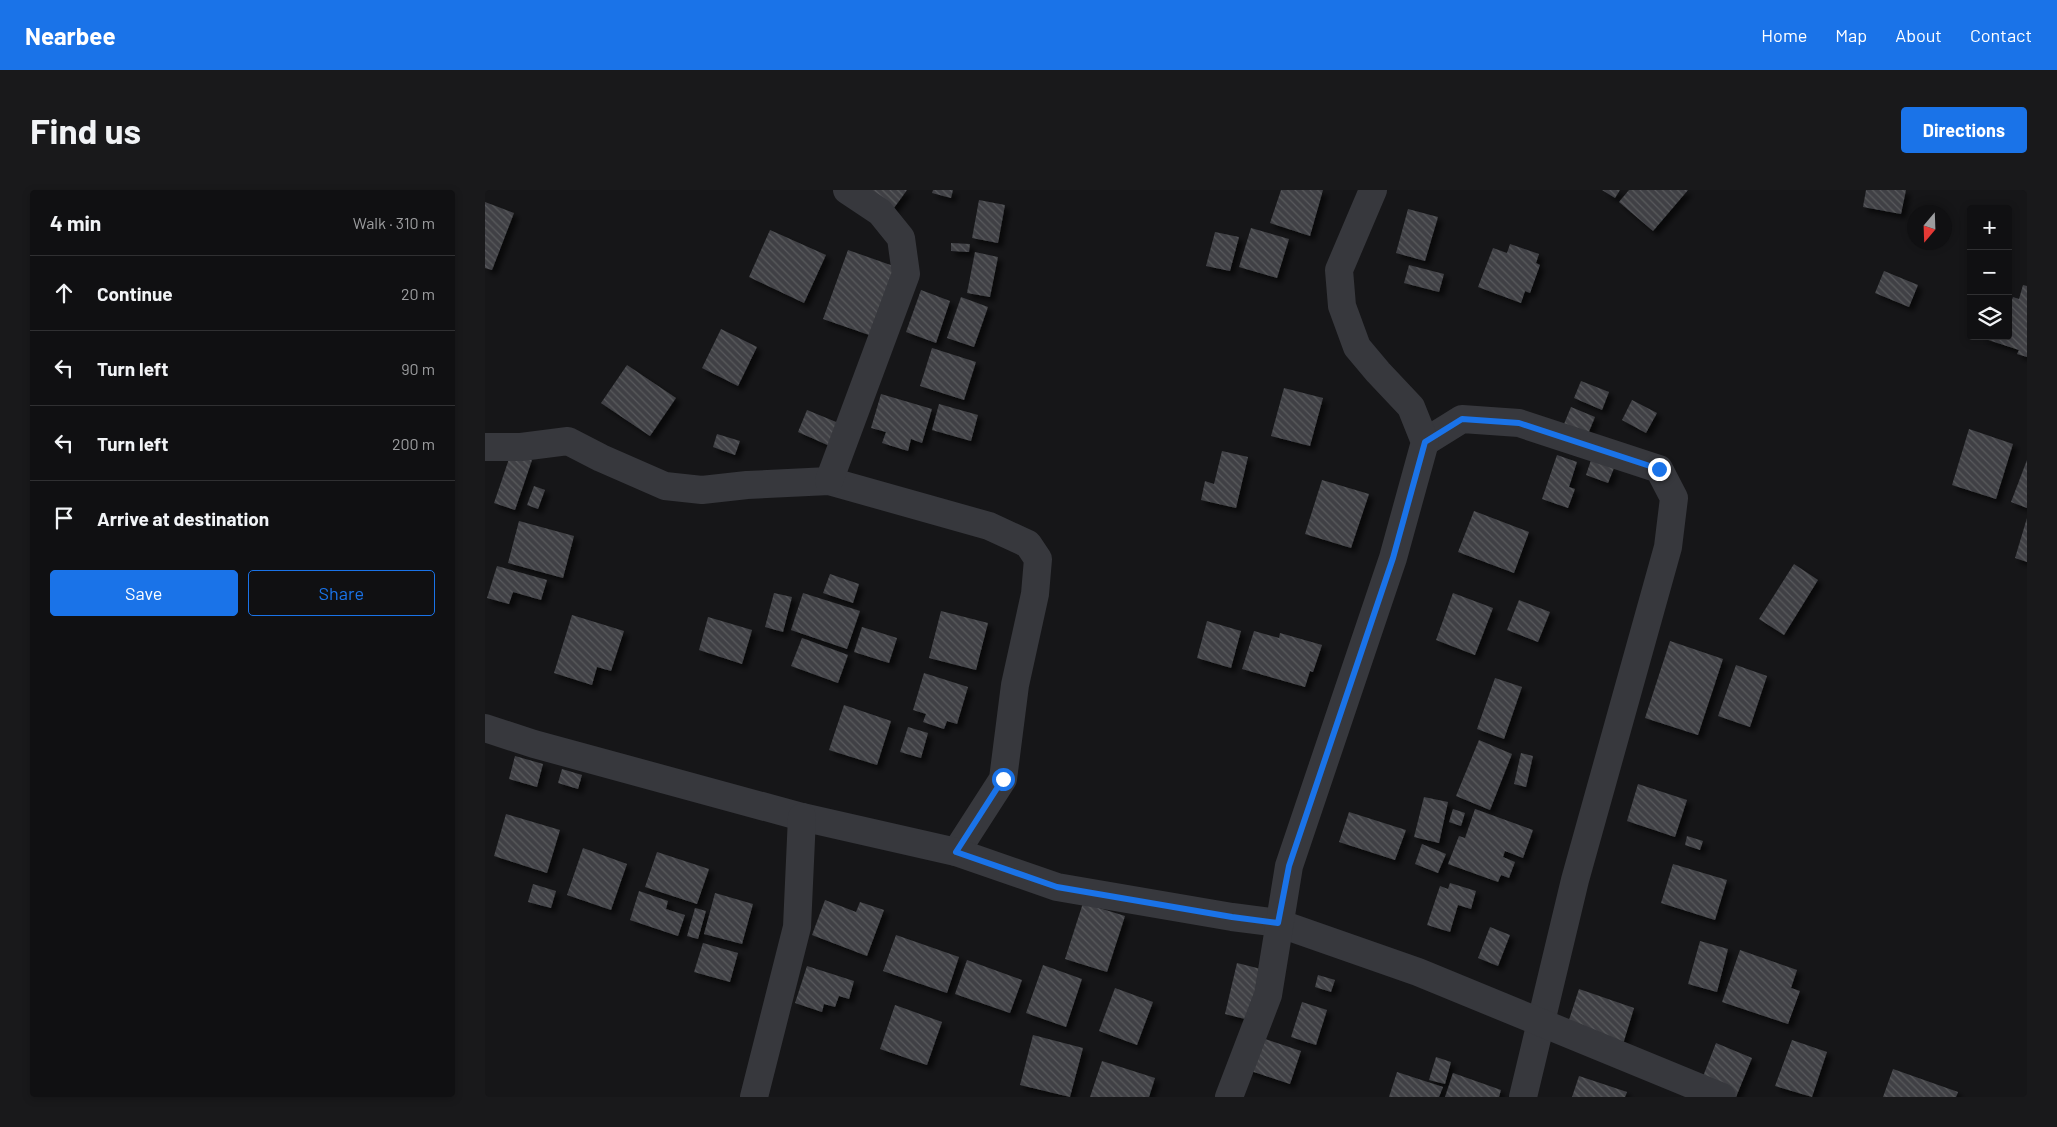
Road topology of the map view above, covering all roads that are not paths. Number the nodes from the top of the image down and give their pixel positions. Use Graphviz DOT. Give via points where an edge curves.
graph roads {
  1 [pos="847,190"];
  2 [pos="1373,190"];
  3 [pos="1425,442"];
  4 [pos="485,448"];
  5 [pos="829,481"];
  6 [pos="485,728"];
  7 [pos="802,818"];
  8 [pos="956,852"];
  9 [pos="1278,923"];
  10 [pos="1542,1023"];
  11 [pos="754,1097"];
  12 [pos="1229,1097"];
  13 [pos="1523,1097"];
  14 [pos="1722,1097"];
  1 -- 5 [label="street" via="880,212 901,238 905,274"];
  2 -- 3 [label="street" via="1339,270 1342,306 1357,346 1411,407"];
  3 -- 9 [label="street" via="1393,558 1289,866"];
  3 -- 10 [label="street" via="1462,419 1519,423 1659,469 1674,498 1668,547 1575,880"];
  4 -- 5 [label="street" via="567,441 665,486 702,490"];
  5 -- 8 [label="street" via="989,526 1028,544 1038,559 1035,594 1015,685 1003,779"];
  6 -- 7 [label="street"];
  7 -- 8 [label="street"];
  7 -- 11 [label="street" via="797,927"];
  8 -- 9 [label="street" via="1057,887"];
  9 -- 10 [label="street" via="1418,972"];
  9 -- 12 [label="street" via="1268,995"];
  10 -- 13 [label="street"];
  10 -- 14 [label="street"];
}
